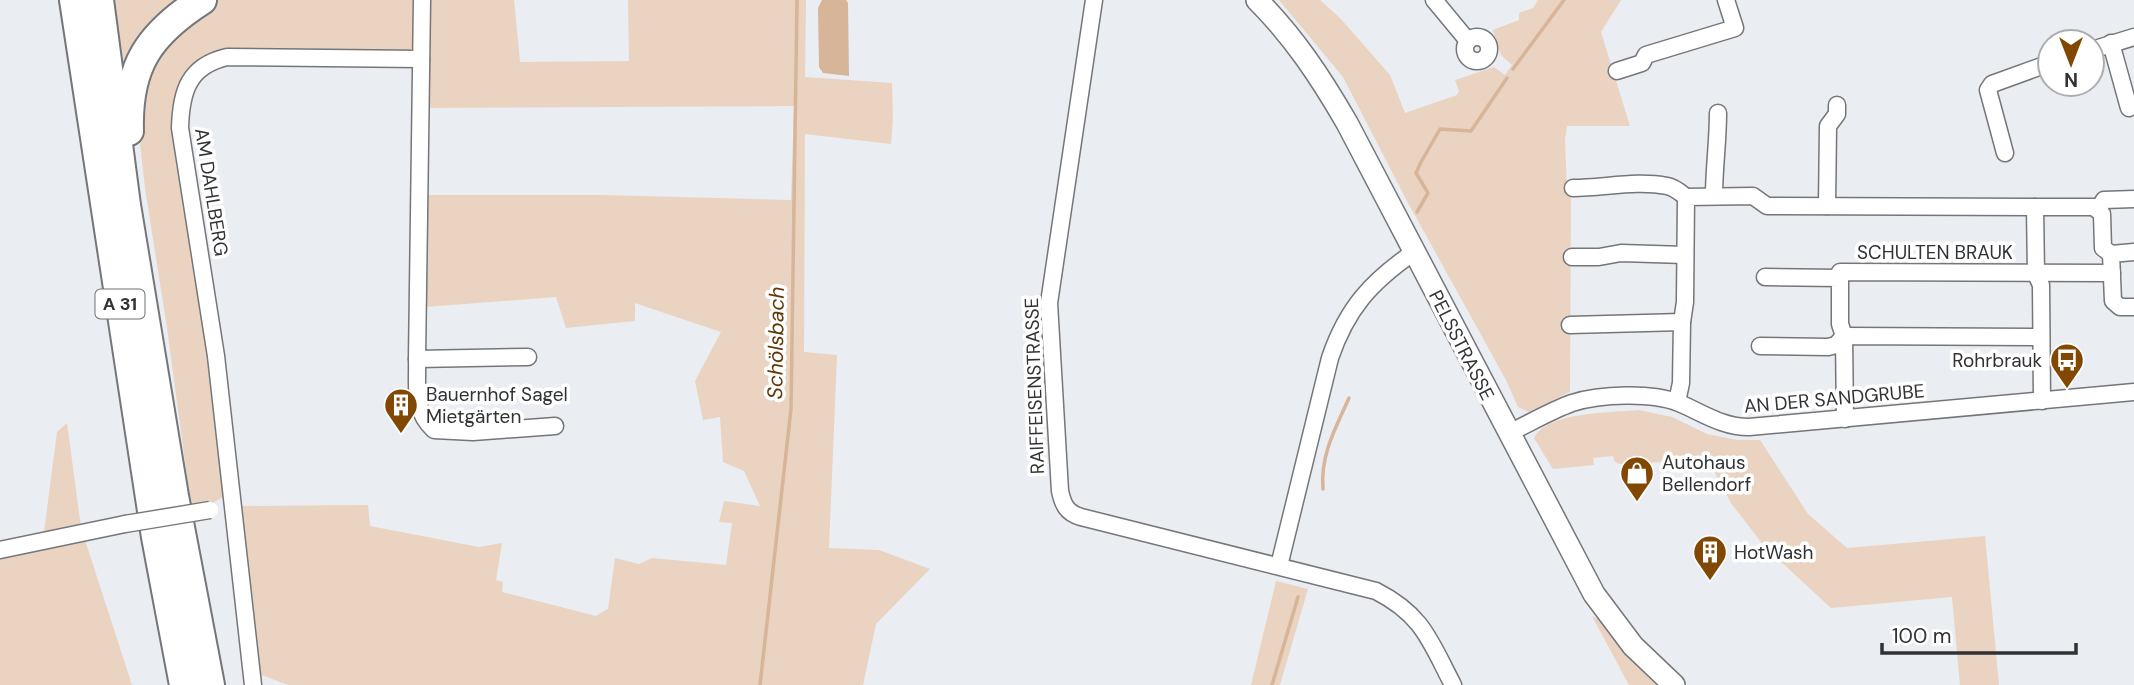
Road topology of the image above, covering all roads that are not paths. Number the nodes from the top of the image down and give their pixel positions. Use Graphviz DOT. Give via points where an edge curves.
graph roads {
  1 [pos="74,0"];
  2 [pos="99,0"];
  3 [pos="202,0"];
  4 [pos="422,0"];
  5 [pos="1094,0"];
  6 [pos="1257,0"];
  7 [pos="1434,0"];
  8 [pos="1726,0"];
  9 [pos="2134,37"];
  10 [pos="1468,41"];
  11 [pos="2111,43"];
  12 [pos="2106,45"];
  13 [pos="421,59"];
  14 [pos="2036,69"];
  15 [pos="1617,71"];
  16 [pos="1837,105"];
  17 [pos="2129,108"];
  18 [pos="1718,113"];
  19 [pos="2005,153"];
  20 [pos="1573,188"];
  21 [pos="1686,197"];
  22 [pos="1714,197"];
  23 [pos="2134,199"];
  24 [pos="126,205"];
  25 [pos="1827,206"];
  26 [pos="2035,207"];
  27 [pos="2098,211"];
  28 [pos="1414,252"];
  29 [pos="2134,252"];
  30 [pos="2111,254"];
  31 [pos="1685,255"];
  32 [pos="1572,257"];
  33 [pos="2112,273"];
  34 [pos="2036,274"];
  35 [pos="1765,277"];
  36 [pos="1840,278"];
  37 [pos="2134,307"];
  38 [pos="1682,322"];
  39 [pos="1570,325"];
  40 [pos="1844,337"];
  41 [pos="2041,337"];
  42 [pos="1760,346"];
  43 [pos="528,357"];
  44 [pos="417,359"];
  45 [pos="2134,392"];
  46 [pos="2042,401"];
  47 [pos="1677,402"];
  48 [pos="1845,419"];
  49 [pos="555,426"];
  50 [pos="1509,433"];
  51 [pos="233,508"];
  52 [pos="0,550"];
  53 [pos="1279,566"];
  54 [pos="184,685"];
  55 [pos="210,685"];
  56 [pos="253,685"];
  57 [pos="1453,685"];
  58 [pos="1674,685"];
  1 -- 54 [label="highway, A 31" via="154,526"];
  2 -- 24 [label="highway, A 31"];
  3 -- 24 [label="highway" via="161,31 138,67 128,112 135,180"];
  4 -- 13 [label="street"];
  5 -- 53 [label="street, RAIFFEISENSTRASSE" via="1049,303 1062,499 1076,516"];
  6 -- 28 [label="main road, PELSSTRASSE" via="1316,69"];
  7 -- 10 [label="street"];
  8 -- 15 [label="street" via="1735,28 1646,55 1642,63"];
  9 -- 11 [label="street"];
  11 -- 12 [label="street"];
  11 -- 17 [label="street"];
  13 -- 44 [label="street"];
  13 -- 51 [label="street, AM DAHLBERG" via="227,57 208,63 189,81 180,128 216,356"];
  14 -- 19 [label="street" via="1992,84 1988,90"];
  16 -- 25 [label="street" via="1837,114 1828,126"];
  18 -- 22 [label="street"];
  20 -- 21 [label="street" via="1670,186"];
  21 -- 22 [label="street"];
  21 -- 31 [label="street"];
  22 -- 25 [label="street" via="1753,196 1767,206"];
  23 -- 27 [label="street" via="2104,200"];
  24 -- 55 [label="highway, A 31"];
  25 -- 26 [label="street"];
  26 -- 27 [label="street" via="2094,207"];
  26 -- 34 [label="street"];
  27 -- 30 [label="street" via="2102,214 2103,248"];
  28 -- 50 [label="main road, PELSSTRASSE"];
  28 -- 53 [label="street" via="1367,290 1341,330 1330,358"];
  29 -- 30 [label="street"];
  30 -- 33 [label="street"];
  31 -- 32 [label="street"];
  31 -- 38 [label="street"];
  33 -- 34 [label="street"];
  33 -- 37 [label="street" via="2113,301 2120,307"];
  34 -- 36 [label="street, SCHULTEN BRAUK" via="1840,272"];
  34 -- 41 [label="street" via="2041,285"];
  35 -- 36 [label="street, SCHULTEN BRAUK"];
  36 -- 40 [label="street, SCHULTEN BRAUK"];
  38 -- 39 [label="street"];
  38 -- 47 [label="street"];
  40 -- 41 [label="street"];
  40 -- 42 [label="street" via="1828,347"];
  40 -- 48 [label="street, SCHULTEN BRAUK"];
  41 -- 46 [label="street"];
  43 -- 44 [label="street"];
  44 -- 49 [label="street" via="419,409 435,430"];
  45 -- 46 [label="street, AN DER SANDGRUBE"];
  46 -- 48 [label="street, AN DER SANDGRUBE"];
  47 -- 48 [label="street, AN DER SANDGRUBE" via="1719,423 1742,427"];
  47 -- 50 [label="street, AN DER SANDGRUBE" via="1637,396 1581,400"];
  50 -- 58 [label="main road, PELSSTRASSE" via="1594,594 1633,646"];
  51 -- 52 [label="street, bridge"];
  51 -- 56 [label="street, AM DAHLBERG"];
  53 -- 57 [label="street, RAIFFEISENSTRASSE" via="1393,599 1419,622"];
}
